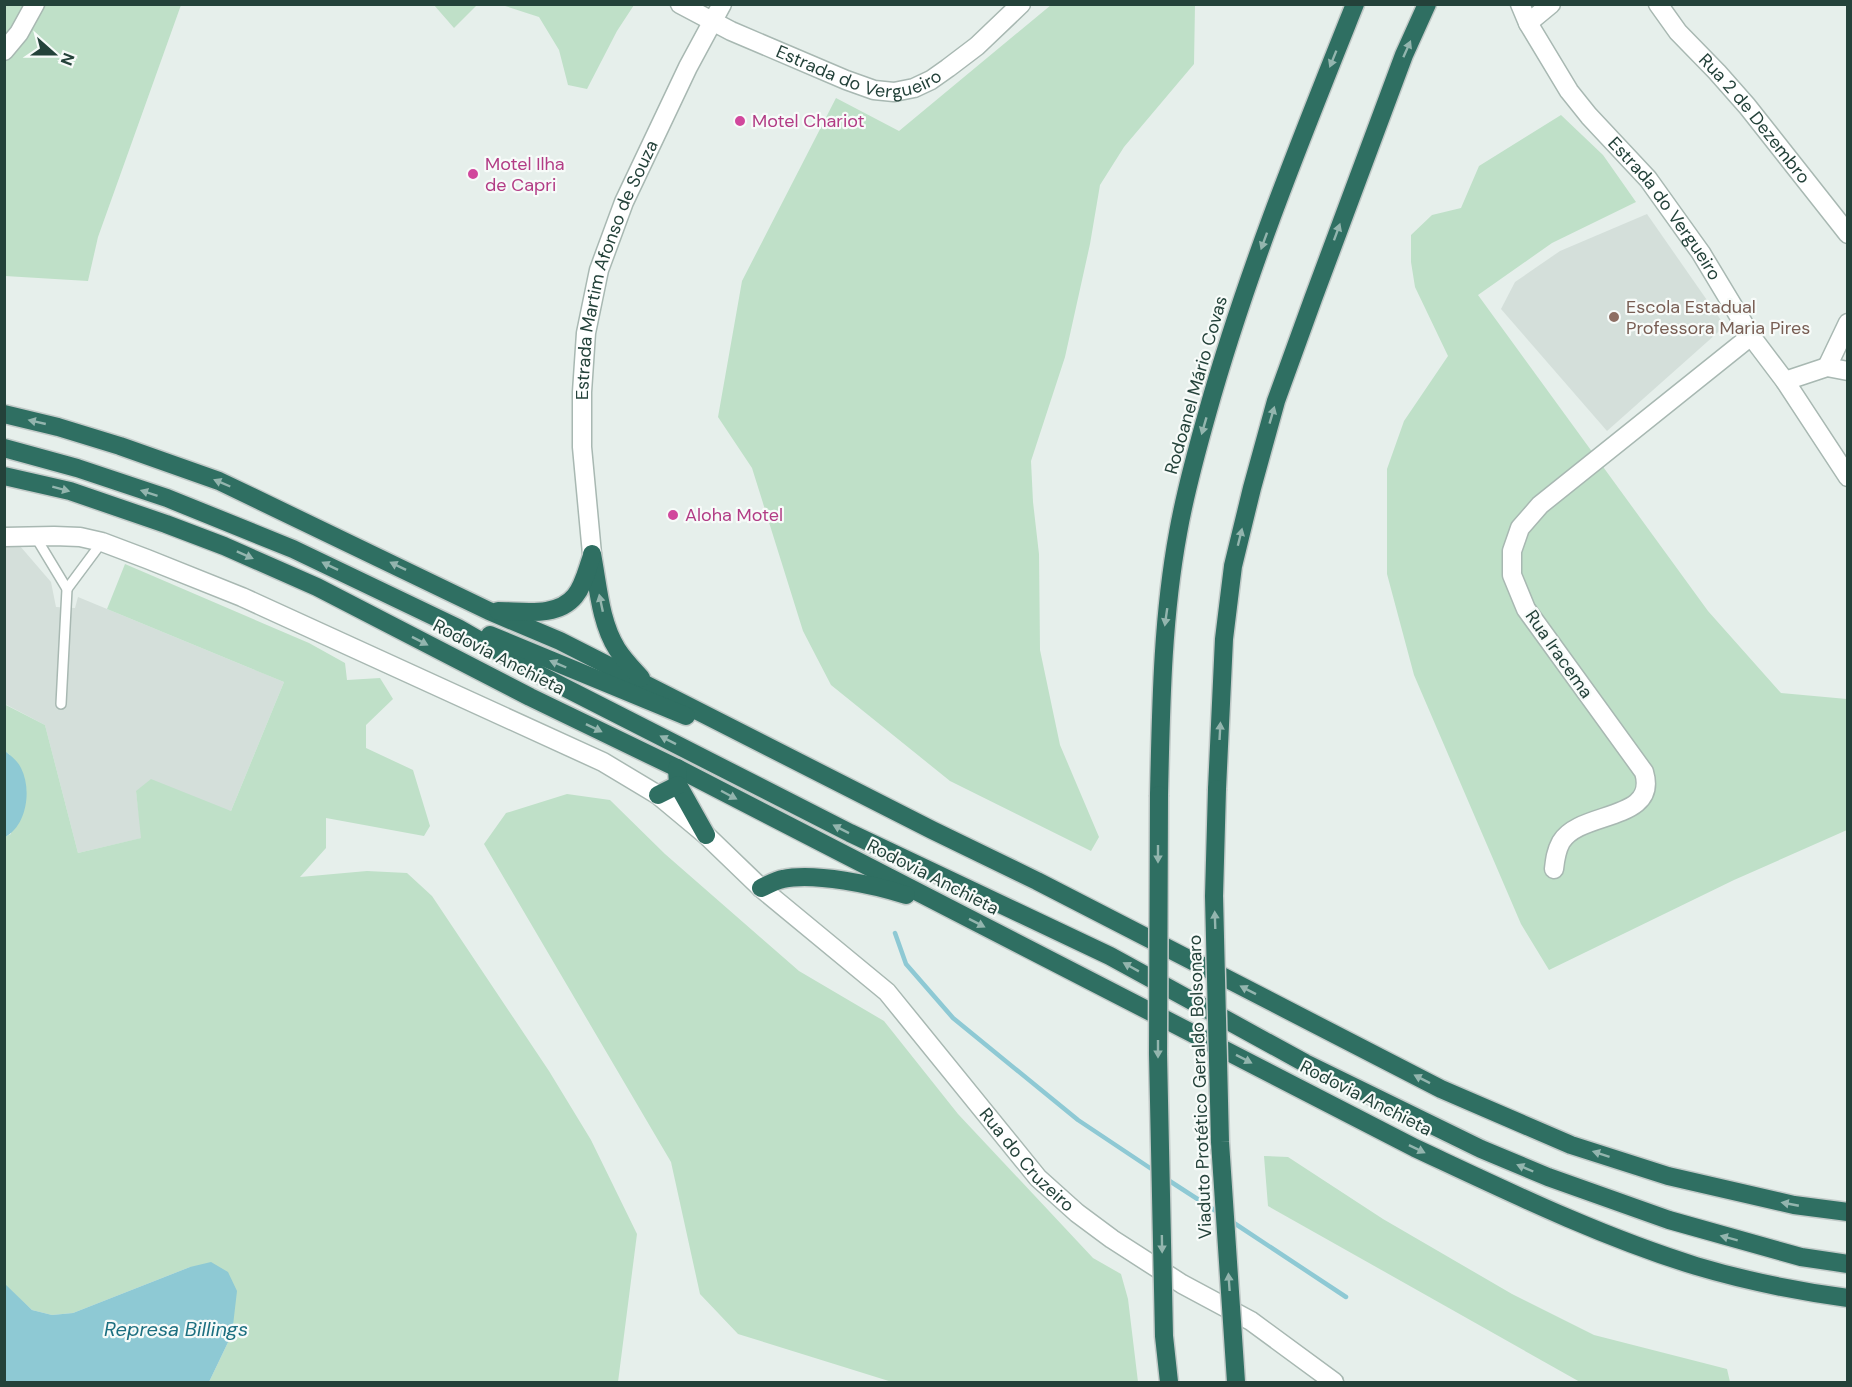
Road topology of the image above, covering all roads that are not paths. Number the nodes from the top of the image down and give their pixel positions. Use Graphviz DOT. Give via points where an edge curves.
graph roads {
  1 [pos="35,4"];
  2 [pos="680,4"];
  3 [pos="1021,4"];
  4 [pos="1355,4"];
  5 [pos="1427,4"];
  6 [pos="1520,4"];
  7 [pos="1551,4"];
  8 [pos="1658,4"];
  9 [pos="718,13"];
  10 [pos="1528,23"];
  11 [pos="4,51"];
  12 [pos="1848,234"];
  13 [pos="1848,323"];
  14 [pos="1751,336"];
  15 [pos="1827,367"];
  16 [pos="1848,371"];
  17 [pos="1785,381"];
  18 [pos="4,414"];
  19 [pos="4,448"];
  20 [pos="4,476"];
  21 [pos="1848,477"];
  22 [pos="35,536"];
  23 [pos="4,537"];
  24 [pos="102,542"];
  25 [pos="592,554"];
  26 [pos="67,589"];
  27 [pos="489,611"];
  28 [pos="458,628"];
  29 [pos="651,688"];
  30 [pos="61,704"];
  31 [pos="731,727"];
  32 [pos="677,777"];
  33 [pos="658,795"];
  34 [pos="1159,795"];
  35 [pos="706,835"];
  36 [pos="1554,869"];
  37 [pos="761,888"];
  38 [pos="949,909"];
  39 [pos="1848,1212"];
  40 [pos="1848,1264"];
  41 [pos="1848,1298"];
  42 [pos="1169,1383"];
  43 [pos="1236,1383"];
  44 [pos="1334,1383"];
  1 -- 11 [label="street"];
  2 -- 9 [label="street, Estrada do Vergueiro"];
  3 -- 9 [label="street, Estrada do Vergueiro" via="977,46 931,80 894,92 846,80 731,31"];
  4 -- 34 [label="highway, Rodoanel Mário Covas, one-way" via="1226,345 1196,456 1178,533 1164,630"];
  43 -- 5 [label="highway, Viaduto Protético Geraldo Bolsonaro, one-way, bridge" via="1220,1142 1214,896 1225,628 1233,566 1276,401 1404,55"];
  6 -- 10 [label="street, Estrada do Vergueiro"];
  7 -- 10 [label="street"];
  8 -- 12 [label="street, Rua 2 de Dezembro" via="1678,32 1747,106"];
  9 -- 25 [label="street, Estrada Martim Afonso de Souza" via="624,202 599,270 586,333 582,403"];
  10 -- 14 [label="street, Estrada do Vergueiro" via="1569,91 1648,179 1701,253"];
  13 -- 15 [label="street"];
  14 -- 17 [label="street, Estrada do Vergueiro"];
  14 -- 36 [label="street, Rua Iracema" via="1540,505 1520,528 1512,551 1512,575 1526,609 1644,772 1647,783 1636,805 1572,830 1561,841"];
  15 -- 16 [label="street"];
  15 -- 17 [label="street"];
  17 -- 21 [label="street, Estrada do Vergueiro"];
  27 -- 18 [label="highway, Rodovia Anchieta, one-way" via="219,481 109,443"];
  28 -- 19 [label="highway, Rodovia Anchieta, one-way" via="293,549 167,498"];
  20 -- 32 [label="highway, Rodovia Anchieta, one-way" via="70,491 224,546 317,587"];
  22 -- 23 [label="street, Rua do Cruzeiro"];
  22 -- 24 [label="street, Rua do Cruzeiro" via="80,537"];
  22 -- 26 [label="lane"];
  24 -- 26 [label="lane"];
  24 -- 33 [label="street, Rua do Cruzeiro" via="242,597 393,665 603,762"];
  25 -- 27 [label="highway" via="576,595 563,607 551,611"];
  29 -- 25 [label="highway, one-way" via="629,665 610,635"];
  26 -- 30 [label="lane"];
  27 -- 29 [label="highway, Rodovia Anchieta" via="560,641"];
  31 -- 28 [label="highway, one-way" via="671,711 493,636"];
  40 -- 28 [label="highway, Rodovia Anchieta, one-way" via="1801,1257 1669,1220 1481,1149 1305,1063 1110,956 850,833 540,675"];
  29 -- 31 [label="highway, Rodovia Anchieta"];
  39 -- 31 [label="highway, Rodovia Anchieta, one-way" via="1794,1205 1668,1176 1571,1144 1442,1089"];
  32 -- 33 [label="highway"];
  32 -- 35 [label="highway"];
  32 -- 38 [label="highway, Rodovia Anchieta, one-way"];
  33 -- 35 [label="street, Rua do Cruzeiro"];
  34 -- 42 [label="highway, Viaduto Protético Geraldo Bolsonaro, one-way, bridge" via="1158,1054 1164,1336"];
  35 -- 37 [label="street, Rua do Cruzeiro"];
  37 -- 38 [label="highway" via="783,879 820,878 891,891"];
  37 -- 44 [label="street, Rua do Cruzeiro" via="886,992 1038,1178 1077,1213 1182,1284 1251,1321"];
  38 -- 41 [label="highway, Rodovia Anchieta, one-way" via="1524,1200 1696,1266 1773,1286"];
}
